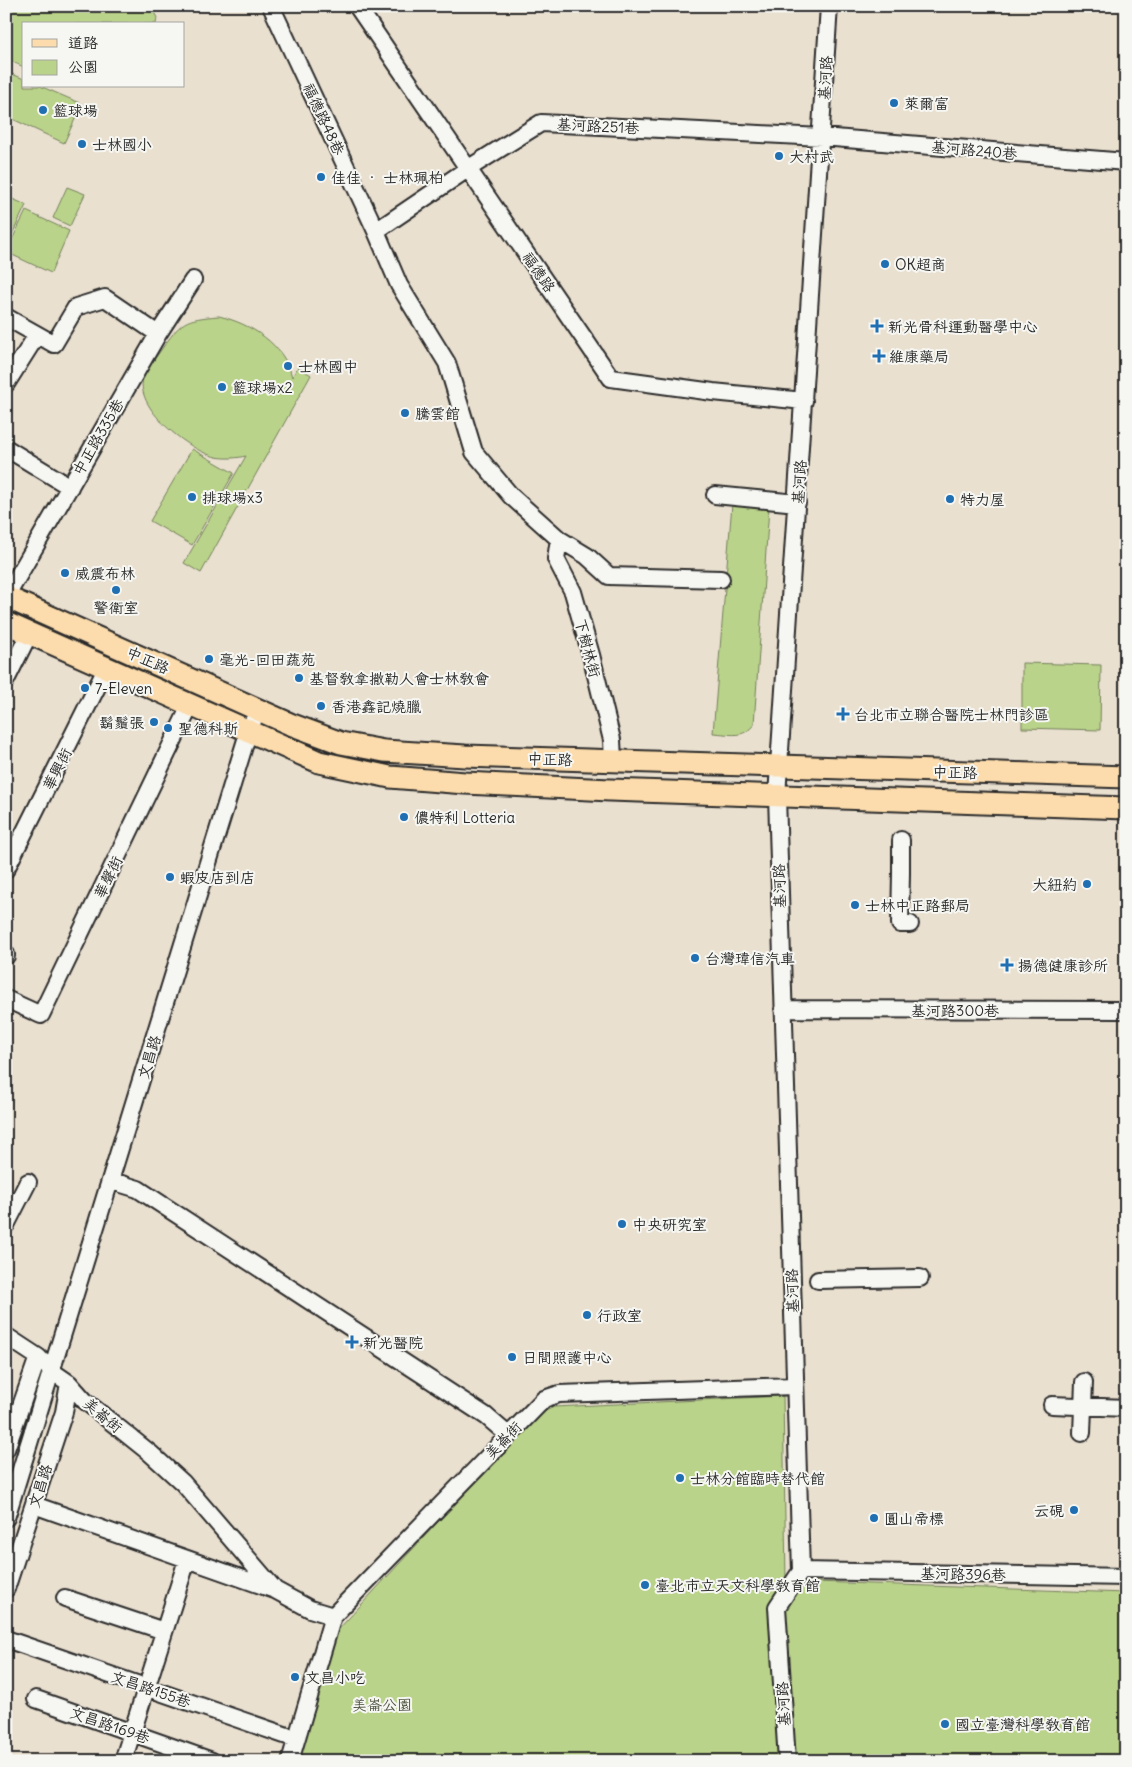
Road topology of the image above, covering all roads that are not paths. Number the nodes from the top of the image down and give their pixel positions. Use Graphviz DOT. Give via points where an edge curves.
graph roads {
  1 [pos="271,6"];
  2 [pos="357,6"];
  3 [pos="829,6"];
  4 [pos="822,137"];
  5 [pos="1126,162"];
  6 [pos="469,168"];
  7 [pos="376,231"];
  8 [pos="193,280"];
  9 [pos="6,317"];
  10 [pos="158,334"];
  11 [pos="37,335"];
  12 [pos="6,384"];
  13 [pos="804,401"];
  14 [pos="6,448"];
  15 [pos="70,487"];
  16 [pos="715,495"];
  17 [pos="797,503"];
  18 [pos="559,539"];
  19 [pos="721,579"];
  20 [pos="6,597"];
  21 [pos="6,623"];
  22 [pos="30,634"];
  23 [pos="107,668"];
  24 [pos="6,680"];
  25 [pos="191,704"];
  26 [pos="259,710"];
  27 [pos="248,730"];
  28 [pos="613,761"];
  29 [pos="779,766"];
  30 [pos="1126,777"];
  31 [pos="777,796"];
  32 [pos="1126,808"];
  33 [pos="901,840"];
  34 [pos="6,869"];
  35 [pos="910,924"];
  36 [pos="6,999"];
  37 [pos="783,1009"];
  38 [pos="1126,1010"];
  39 [pos="112,1181"];
  40 [pos="28,1182"];
  41 [pos="6,1225"];
  42 [pos="920,1278"];
  43 [pos="818,1280"];
  44 [pos="6,1336"];
  45 [pos="38,1357"];
  46 [pos="53,1372"];
  47 [pos="1084,1382"];
  48 [pos="69,1383"];
  49 [pos="795,1386"];
  50 [pos="1052,1405"];
  51 [pos="1083,1406"];
  52 [pos="1126,1408"];
  53 [pos="1082,1433"];
  54 [pos="508,1435"];
  55 [pos="6,1449"];
  56 [pos="34,1505"];
  57 [pos="6,1518"];
  58 [pos="187,1560"];
  59 [pos="801,1571"];
  60 [pos="1126,1577"];
  61 [pos="6,1589"];
  62 [pos="274,1590"];
  63 [pos="65,1598"];
  64 [pos="333,1616"];
  65 [pos="164,1631"];
  66 [pos="6,1639"];
  67 [pos="146,1688"];
  68 [pos="36,1699"];
  69 [pos="132,1733"];
  70 [pos="296,1739"];
  71 [pos="123,1761"];
  72 [pos="212,1761"];
  73 [pos="290,1761"];
  74 [pos="787,1761"];
  1 -- 7 [label="street, 福德路48巷"];
  2 -- 6 [label="street, 福德路"];
  3 -- 4 [label="street, 基河路"];
  4 -- 5 [label="street, 基河路240巷"];
  4 -- 6 [label="street, 基河路251巷" via="541,123"];
  4 -- 13 [label="street, 基河路"];
  6 -- 7 [label="street, 基河路251巷"];
  6 -- 13 [label="street, 福德路" via="611,378"];
  7 -- 18 [label="street" via="399,285 447,363 474,452 511,496"];
  8 -- 10 [label="street, 中正路335巷"];
  9 -- 11 [label="street"];
  10 -- 11 [label="street" via="105,298 76,306 54,344"];
  10 -- 15 [label="street, 中正路335巷"];
  11 -- 12 [label="street"];
  13 -- 17 [label="street, 基河路"];
  14 -- 15 [label="street"];
  15 -- 20 [label="street, 中正路335巷"];
  16 -- 17 [label="street"];
  17 -- 29 [label="street, 基河路"];
  18 -- 19 [label="street" via="587,556 609,576"];
  18 -- 28 [label="street, 下樹林街" via="556,559 573,592 591,655 612,740"];
  20 -- 26 [label="main road, 中正路"];
  21 -- 22 [label="main road, 中正路"];
  22 -- 23 [label="main road, 中正路"];
  22 -- 24 [label="street"];
  23 -- 25 [label="main road, 中正路"];
  23 -- 34 [label="street, 華興街"];
  25 -- 27 [label="main road, 中正路"];
  25 -- 36 [label="street, 華聲街" via="41,1015"];
  26 -- 27 [label="street, 文昌路"];
  26 -- 28 [label="main road, 中正路" via="340,743 384,751"];
  27 -- 31 [label="main road, 中正路" via="319,762 390,777"];
  27 -- 39 [label="street, 文昌路"];
  28 -- 29 [label="main road, 中正路"];
  29 -- 30 [label="main road, 中正路"];
  29 -- 31 [label="street, 基河路"];
  31 -- 32 [label="main road, 中正路"];
  31 -- 37 [label="street, 基河路"];
  33 -- 35 [label="street" via="900,924"];
  37 -- 38 [label="street, 基河路300巷"];
  37 -- 49 [label="street, 基河路"];
  39 -- 46 [label="street, 文昌路"];
  39 -- 54 [label="street" via="146,1194 486,1416"];
  40 -- 41 [label="street"];
  42 -- 43 [label="street"];
  44 -- 45 [label="street, 美崙街"];
  45 -- 46 [label="street, 美崙街"];
  45 -- 55 [label="street"];
  46 -- 48 [label="street, 美崙街"];
  46 -- 57 [label="street, 文昌路"];
  47 -- 51 [label="street"];
  48 -- 56 [label="street, 文昌路" via="64,1412"];
  48 -- 62 [label="street, 美崙街" via="85,1401 184,1483"];
  49 -- 54 [label="street, 美崙街" via="559,1394 544,1399"];
  49 -- 59 [label="street, 基河路"];
  50 -- 51 [label="street"];
  51 -- 52 [label="street"];
  51 -- 53 [label="street"];
  54 -- 64 [label="street, 美崙街"];
  56 -- 58 [label="street, 美崙街"];
  56 -- 61 [label="street, 文昌路"];
  58 -- 62 [label="street, 美崙街"];
  58 -- 65 [label="street"];
  59 -- 60 [label="street, 基河路396巷"];
  59 -- 74 [label="street, 基河路" via="778,1607"];
  62 -- 64 [label="street, 美崙街" via="310,1609"];
  63 -- 65 [label="street"];
  64 -- 70 [label="street"];
  65 -- 67 [label="street"];
  66 -- 67 [label="street, 文昌路155巷"];
  67 -- 69 [label="street"];
  67 -- 70 [label="street, 文昌路155巷"];
  68 -- 69 [label="street, 文昌路169巷"];
  69 -- 71 [label="street"];
  69 -- 72 [label="street, 文昌路169巷"];
  70 -- 73 [label="street"];
}
